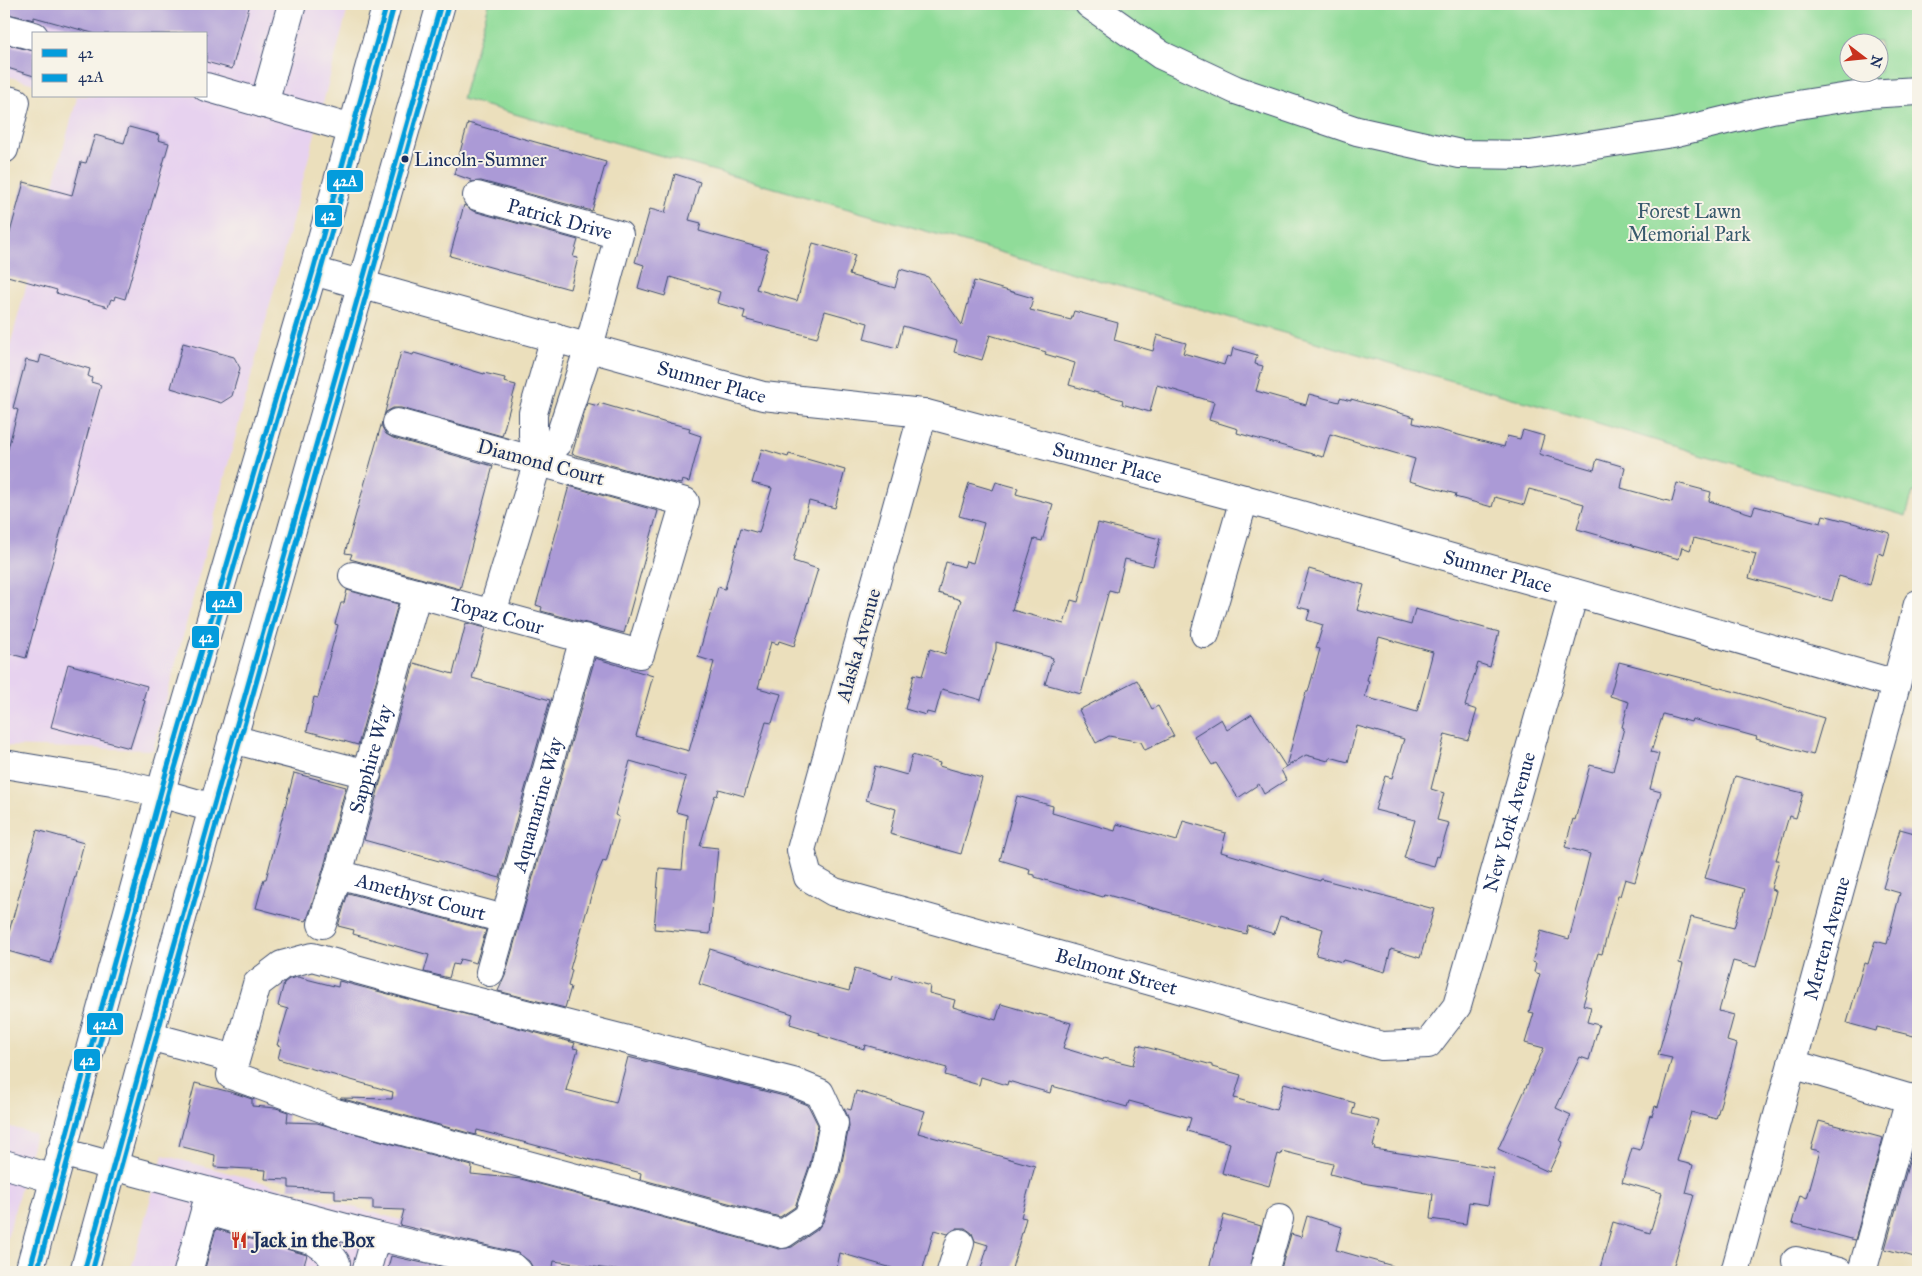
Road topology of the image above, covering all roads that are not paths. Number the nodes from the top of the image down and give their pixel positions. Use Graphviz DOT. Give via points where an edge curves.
graph roads {
  1 [pos="292,4"];
  2 [pos="387,4"];
  3 [pos="441,4"];
  4 [pos="1089,4"];
  5 [pos="4,28"];
  6 [pos="32,35"];
  7 [pos="208,87"];
  8 [pos="1918,91"];
  9 [pos="10,100"];
  10 [pos="264,104"];
  11 [pos="352,129"];
  12 [pos="4,149"];
  13 [pos="477,196"];
  14 [pos="313,271"];
  15 [pos="360,285"];
  16 [pos="555,337"];
  17 [pos="589,347"];
  18 [pos="923,414"];
  19 [pos="397,423"];
  20 [pos="538,461"];
  21 [pos="1244,499"];
  22 [pos="353,576"];
  23 [pos="416,593"];
  24 [pos="1574,593"];
  25 [pos="1918,604"];
  26 [pos="492,613"];
  27 [pos="1205,634"];
  28 [pos="584,638"];
  29 [pos="640,654"];
  30 [pos="1896,684"];
  31 [pos="232,739"];
  32 [pos="4,764"];
  33 [pos="366,774"];
  34 [pos="160,793"];
  35 [pos="212,808"];
  36 [pos="338,874"];
  37 [pos="808,877"];
  38 [pos="504,919"];
  39 [pos="322,924"];
  40 [pos="490,972"];
  41 [pos="148,1036"];
  42 [pos="1428,1044"];
  43 [pos="235,1058"];
  44 [pos="1792,1064"];
  45 [pos="1914,1099"];
  46 [pos="61,1152"];
  47 [pos="4,1164"];
  48 [pos="113,1166"];
  49 [pos="54,1179"];
  50 [pos="208,1201"];
  51 [pos="1279,1219"];
  52 [pos="376,1236"];
  53 [pos="960,1243"];
  54 [pos="1796,1261"];
  55 [pos="28,1272"];
  56 [pos="84,1272"];
  57 [pos="188,1272"];
  58 [pos="334,1272"];
  59 [pos="366,1272"];
  60 [pos="518,1272"];
  61 [pos="951,1272"];
  62 [pos="1264,1272"];
  63 [pos="1735,1272"];
  64 [pos="1839,1272"];
  65 [pos="1862,1272"];
  1 -- 10 [label="street"];
  2 -- 11 [label="street"];
  3 -- 15 [label="street"];
  4 -- 8 [label="street" via="1161,55 1236,90 1357,131 1460,154 1530,156 1673,133 1772,109 1868,94"];
  5 -- 6 [label="street"];
  7 -- 10 [label="street"];
  9 -- 12 [label="street"];
  10 -- 11 [label="street"];
  11 -- 14 [label="street"];
  13 -- 17 [label="street, Patrick Drive" via="619,235"];
  14 -- 15 [label="street, Sumner Place"];
  14 -- 34 [label="street"];
  15 -- 16 [label="street, Sumner Place"];
  15 -- 31 [label="street"];
  16 -- 17 [label="street, Sumner Place"];
  16 -- 20 [label="street" via="533,413"];
  17 -- 18 [label="street, Sumner Place" via="763,396"];
  17 -- 20 [label="street" via="558,442"];
  18 -- 21 [label="street, Sumner Place"];
  18 -- 37 [label="street, Alaska Avenue" via="801,850"];
  19 -- 20 [label="street, Diamond Court"];
  20 -- 26 [label="street"];
  20 -- 29 [label="street, Diamond Court" via="685,502"];
  21 -- 24 [label="street, Sumner Place"];
  21 -- 27 [label="street"];
  22 -- 23 [label="street, Topaz Cour"];
  23 -- 26 [label="street, Topaz Cour"];
  23 -- 33 [label="street, Sapphire Way"];
  24 -- 30 [label="street, Sumner Place"];
  24 -- 42 [label="street, New York Avenue" via="1457,1006"];
  25 -- 30 [label="street, Merten Avenue"];
  26 -- 28 [label="street, Topaz Cour"];
  28 -- 29 [label="street, Topaz Cour"];
  28 -- 38 [label="street, Aquamarine Way"];
  30 -- 44 [label="street, Merten Avenue"];
  31 -- 33 [label="street"];
  31 -- 35 [label="street"];
  32 -- 34 [label="street"];
  33 -- 36 [label="street, Sapphire Way"];
  34 -- 35 [label="street"];
  34 -- 46 [label="street"];
  35 -- 41 [label="street"];
  36 -- 38 [label="street, Amethyst Court"];
  36 -- 39 [label="street, Sapphire Way"];
  37 -- 42 [label="street, Belmont Street" via="834,892 1382,1046"];
  38 -- 40 [label="street, Aquamarine Way"];
  41 -- 43 [label="street"];
  41 -- 48 [label="street"];
  43 -- 43 [label="street" via="231,1075 336,1112 783,1234 808,1218 825,1168 834,1123 820,1093 793,1082 443,993 312,956 282,965 257,984"];
  44 -- 45 [label="street"];
  44 -- 63 [label="street, Merten Avenue"];
  45 -- 65 [label="street"];
  46 -- 48 [label="street"];
  46 -- 49 [label="street"];
  47 -- 49 [label="street"];
  48 -- 50 [label="street"];
  48 -- 56 [label="street"];
  49 -- 55 [label="street"];
  50 -- 52 [label="street"];
  50 -- 57 [label="street"];
  50 -- 58 [label="street" via="314,1241 327,1250 336,1263"];
  51 -- 62 [label="street"];
  52 -- 59 [label="street"];
  52 -- 60 [label="street" via="514,1268"];
  53 -- 61 [label="street"];
  54 -- 64 [label="street"];
}
